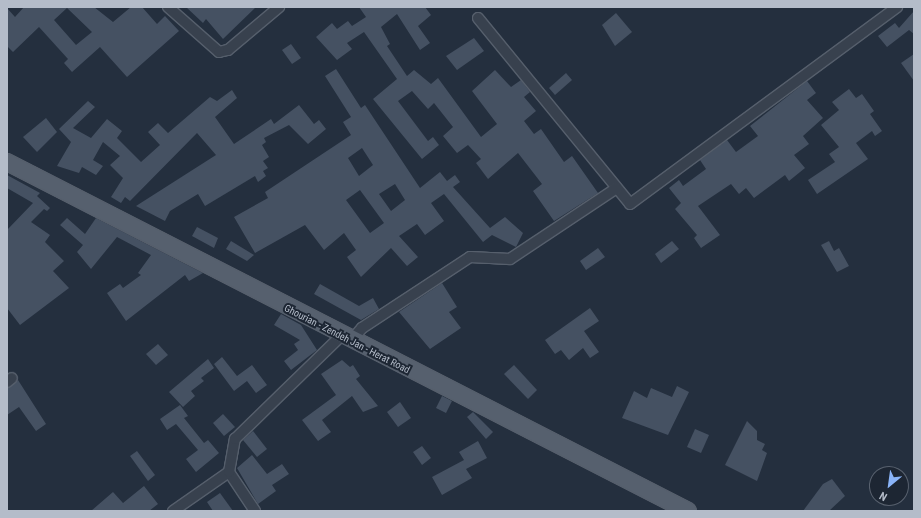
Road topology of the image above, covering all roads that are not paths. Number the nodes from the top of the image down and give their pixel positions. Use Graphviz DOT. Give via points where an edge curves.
graph roads {
  1 [pos="168,7"];
  2 [pos="279,7"];
  3 [pos="897,7"];
  4 [pos="478,18"];
  5 [pos="7,162"];
  6 [pos="617,188"];
  7 [pos="346,339"];
  8 [pos="229,472"];
  9 [pos="173,511"];
  10 [pos="255,511"];
  11 [pos="688,511"];
  1 -- 2 [label="street" via="219,52 228,50"];
  3 -- 6 [label="street" via="838,54 630,204"];
  4 -- 6 [label="street"];
  5 -- 7 [label="main road, Ghourian - Zendeh Jan - Herat Road"];
  6 -- 7 [label="street" via="510,259 470,256"];
  7 -- 8 [label="street" via="235,440"];
  7 -- 11 [label="main road, Ghourian - Zendeh Jan - Herat Road"];
  8 -- 9 [label="street"];
  8 -- 10 [label="street"];
}
